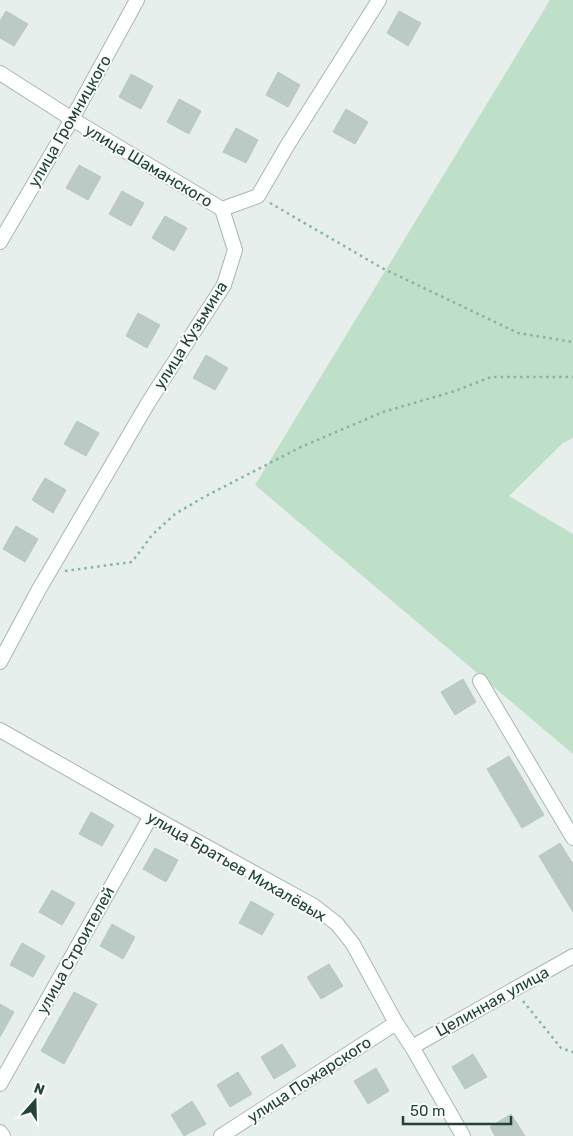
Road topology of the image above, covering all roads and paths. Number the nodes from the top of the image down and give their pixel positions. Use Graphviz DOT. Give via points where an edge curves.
graph roads {
  1 [pos="137,0"];
  2 [pos="379,0"];
  3 [pos="0,73"];
  4 [pos="72,119"];
  5 [pos="258,196"];
  6 [pos="222,210"];
  7 [pos="0,242"];
  8 [pos="573,342"];
  9 [pos="573,377"];
  10 [pos="48,574"];
  11 [pos="0,662"];
  12 [pos="480,681"];
  13 [pos="0,730"];
  14 [pos="151,816"];
  15 [pos="573,838"];
  16 [pos="573,956"];
  17 [pos="514,989"];
  18 [pos="396,1023"];
  19 [pos="412,1047"];
  20 [pos="573,1052"];
  21 [pos="0,1084"];
  22 [pos="0,1132"];
  23 [pos="3,1136"];
  24 [pos="221,1136"];
  25 [pos="463,1136"];
  1 -- 4 [label="street, улица Громницкого"];
  2 -- 5 [label="street"];
  3 -- 4 [label="street, улица Шаманского"];
  4 -- 6 [label="street, улица Шаманского"];
  4 -- 7 [label="street, улица Громницкого"];
  5 -- 6 [label="street"];
  5 -- 8 [label="path" via="382,268 518,333"];
  6 -- 10 [label="street, улица Кузьмина" via="235,250 224,285 148,403"];
  9 -- 10 [label="path" via="491,377 383,412 301,447 204,496 175,514 152,535 132,562"];
  10 -- 11 [label="street, улица Кузьмина"];
  12 -- 15 [label="street"];
  13 -- 14 [label="street, улица Братьев Михалёвых"];
  14 -- 18 [label="street, улица Братьев Михалёвых" via="314,906 337,924 353,944"];
  14 -- 21 [label="street, улица Строителей"];
  16 -- 17 [label="street, Целинная улица"];
  17 -- 19 [label="street, Целинная улица"];
  17 -- 20 [label="path" via="561,1048"];
  18 -- 19 [label="street, улица Братьев Михалёвых"];
  18 -- 24 [label="street, улица Пожарского"];
  19 -- 25 [label="street, улица Братьев Михалёвых"];
  22 -- 23 [label="street"];
}
